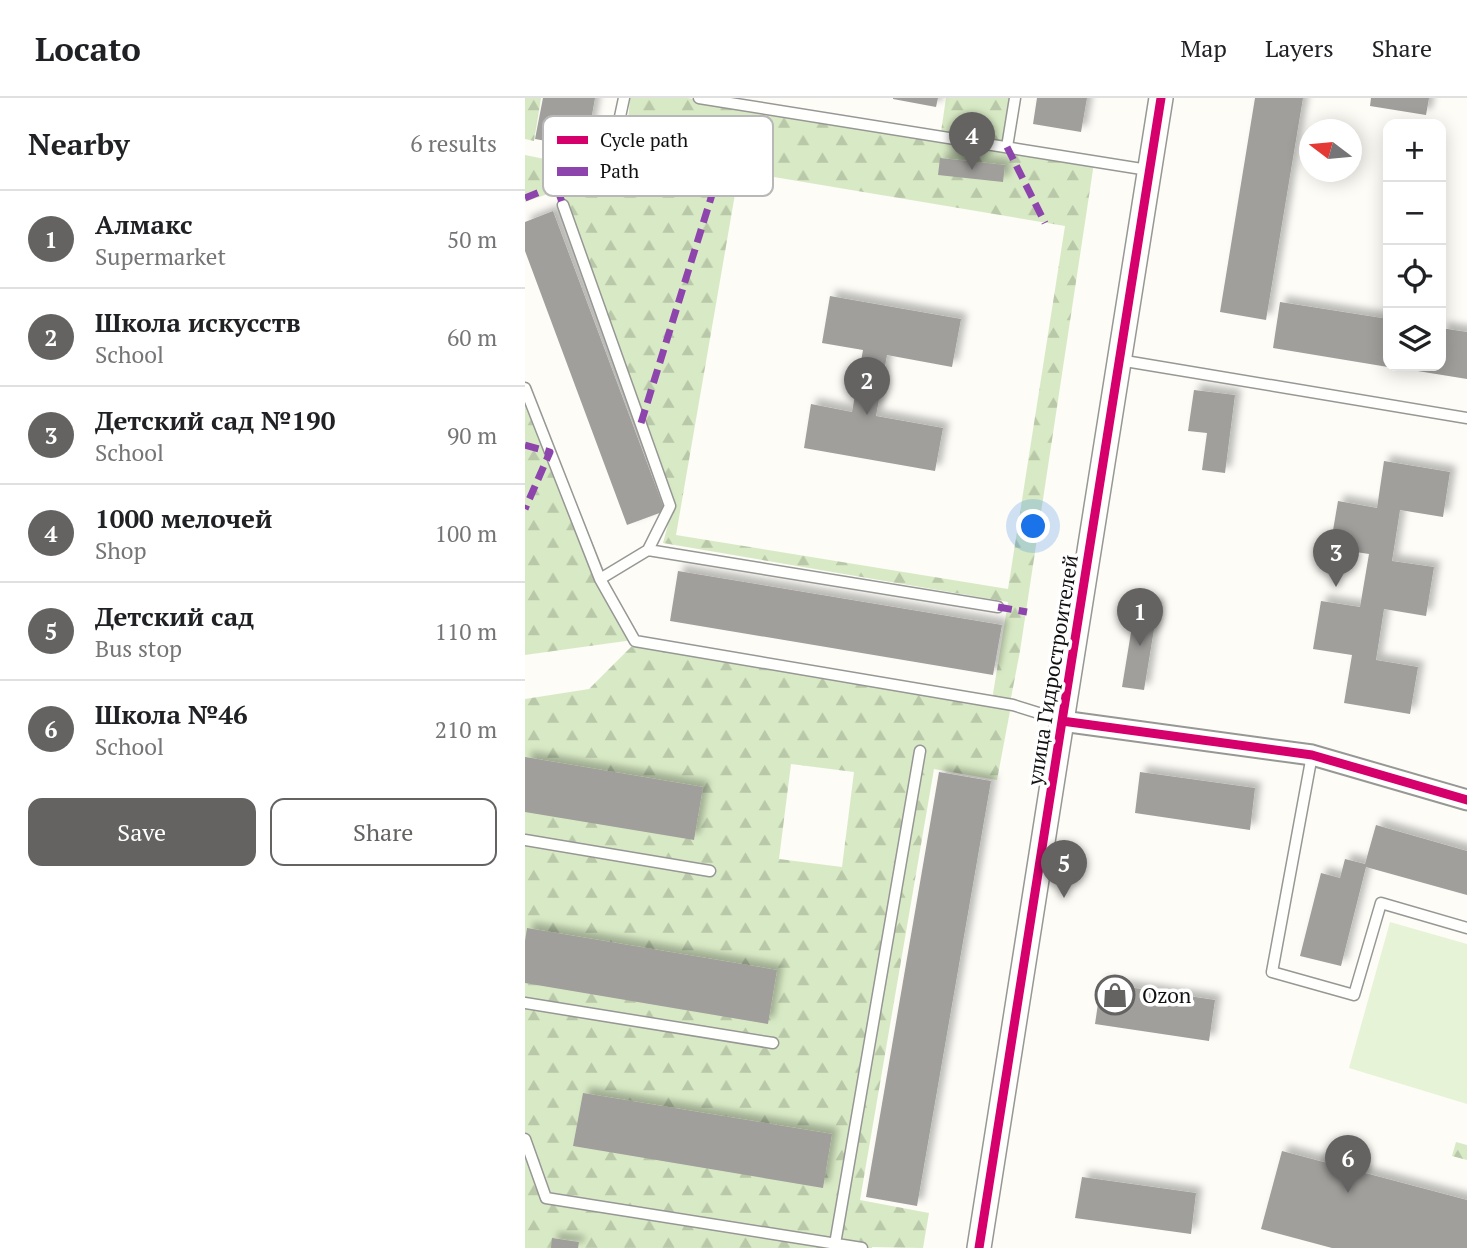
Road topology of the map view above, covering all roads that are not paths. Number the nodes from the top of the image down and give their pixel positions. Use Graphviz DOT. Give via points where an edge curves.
graph roads {
  1 [pos="624,98"];
  2 [pos="699,98"];
  3 [pos="1015,98"];
  4 [pos="1161,98"];
  5 [pos="620,116"];
  6 [pos="1007,148"];
  7 [pos="1149,170"];
  8 [pos="563,205"];
  9 [pos="1119,360"];
  10 [pos="525,388"];
  11 [pos="1467,418"];
  12 [pos="648,550"];
  13 [pos="600,579"];
  14 [pos="998,607"];
  15 [pos="1062,721"];
  16 [pos="920,751"];
  17 [pos="1312,755"];
  18 [pos="1467,800"];
  19 [pos="525,840"];
  20 [pos="710,871"];
  21 [pos="1467,928"];
  22 [pos="525,1003"];
  23 [pos="773,1043"];
  24 [pos="525,1139"];
  25 [pos="835,1244"];
  26 [pos="862,1248"];
  27 [pos="979,1248"];
  1 -- 5 [label="lane"];
  2 -- 6 [label="lane"];
  3 -- 6 [label="lane"];
  4 -- 7 [label="street, улица Гидростроителей"];
  6 -- 7 [label="lane"];
  7 -- 9 [label="street, улица Гидростроителей"];
  8 -- 12 [label="lane" via="670,506"];
  9 -- 11 [label="lane"];
  9 -- 15 [label="street, улица Гидростроителей"];
  10 -- 13 [label="lane"];
  12 -- 13 [label="lane"];
  12 -- 14 [label="lane"];
  13 -- 15 [label="lane" via="635,641 1013,705"];
  15 -- 17 [label="street"];
  15 -- 27 [label="street, улица Гидростроителей"];
  16 -- 25 [label="lane"];
  17 -- 18 [label="street"];
  17 -- 21 [label="lane" via="1272,972 1354,995 1381,903"];
  19 -- 20 [label="lane"];
  22 -- 23 [label="lane"];
  24 -- 25 [label="lane" via="546,1198"];
  25 -- 26 [label="lane"];
}
